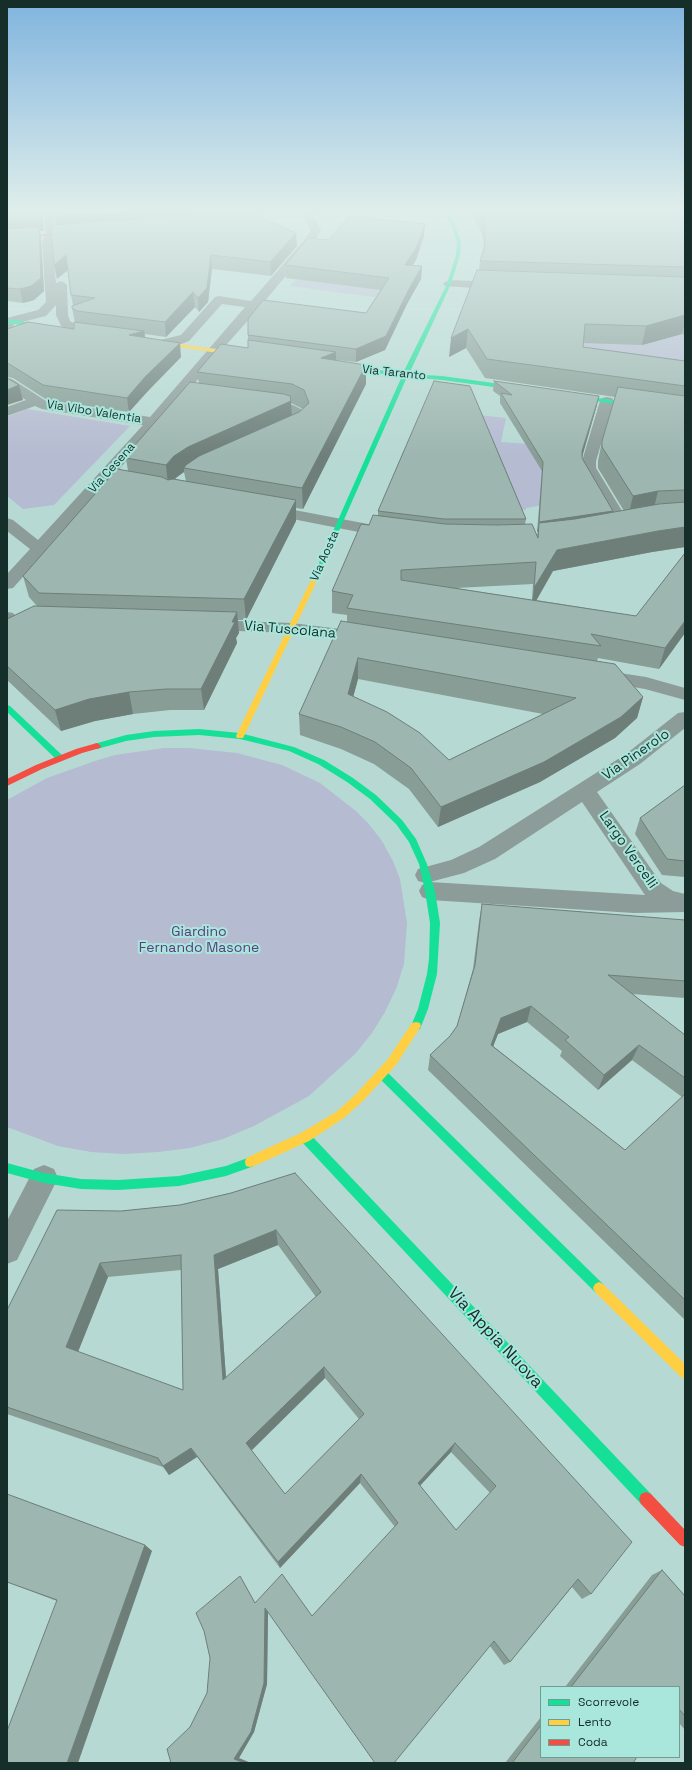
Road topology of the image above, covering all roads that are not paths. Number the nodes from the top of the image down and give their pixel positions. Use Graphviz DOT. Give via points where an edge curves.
graph roads {
  1 [pos="51,292"];
  2 [pos="61,292"];
  3 [pos="266,292"];
  4 [pos="445,292"];
  5 [pos="255,305"];
  6 [pos="7,324"];
  7 [pos="81,332"];
  8 [pos="140,340"];
  9 [pos="164,344"];
  10 [pos="214,350"];
  11 [pos="253,356"];
  12 [pos="330,366"];
  13 [pos="406,375"];
  14 [pos="7,382"];
  15 [pos="535,391"];
  16 [pos="558,394"];
  17 [pos="36,401"];
  18 [pos="607,401"];
  19 [pos="252,404"];
  20 [pos="7,412"];
  21 [pos="685,412"];
  22 [pos="153,422"];
  23 [pos="273,438"];
  24 [pos="101,480"];
  25 [pos="149,489"];
  26 [pos="250,507"];
  27 [pos="638,522"];
  28 [pos="7,523"];
  29 [pos="339,524"];
  30 [pos="622,524"];
  31 [pos="604,528"];
  32 [pos="403,534"];
  33 [pos="39,548"];
  34 [pos="7,584"];
  35 [pos="192,624"];
  36 [pos="292,628"];
  37 [pos="378,640"];
  38 [pos="583,673"];
  39 [pos="685,694"];
  40 [pos="7,708"];
  41 [pos="685,718"];
  42 [pos="240,736"];
  43 [pos="60,758"];
  44 [pos="7,783"];
  45 [pos="585,790"];
  46 [pos="428,883"];
  47 [pos="683,902"];
  48 [pos="382,1074"];
  49 [pos="305,1137"];
  50 [pos="7,1168"];
  51 [pos="44,1178"];
  52 [pos="7,1250"];
  53 [pos="685,1373"];
  54 [pos="685,1540"];
  1 -- 6 [label="street" via="52,302 42,313"];
  2 -- 7 [label="street" via="62,315 67,325"];
  3 -- 5 [label="street, Via Cesena"];
  4 -- 13 [label="main road, Via Aosta"];
  5 -- 9 [label="street" via="219,300 185,338"];
  5 -- 10 [label="street, Via Cesena"];
  6 -- 7 [label="main road"];
  8 -- 9 [label="main road"];
  9 -- 10 [label="main road"];
  10 -- 11 [label="main road"];
  10 -- 22 [label="street, Via Cesena" via="186,396"];
  12 -- 13 [label="main road, Via Taranto"];
  13 -- 15 [label="main road, Via Taranto"];
  13 -- 29 [label="main road, Via Aosta"];
  14 -- 17 [label="street, Via Vibo Valentia"];
  16 -- 18 [label="main road"];
  17 -- 20 [label="street, Via Vibo Valentia"];
  17 -- 22 [label="street, Via Vibo Valentia" via="42,405"];
  18 -- 21 [label="main road"];
  18 -- 30 [label="street" via="589,468"];
  19 -- 23 [label="street" via="288,408 300,416 301,423 298,426"];
  22 -- 24 [label="street, Via Cesena"];
  24 -- 25 [label="street"];
  24 -- 33 [label="street, Via Cesena"];
  26 -- 29 [label="street"];
  27 -- 30 [label="street"];
  28 -- 33 [label="street"];
  29 -- 32 [label="street"];
  29 -- 36 [label="main road, Via Aosta"];
  30 -- 31 [label="street"];
  33 -- 34 [label="street, Via Cesena"];
  35 -- 36 [label="street, Via Tuscolana"];
  36 -- 37 [label="street, Via Tuscolana"];
  36 -- 42 [label="main road, Via Aosta"];
  38 -- 39 [label="street" via="646,683"];
  40 -- 43 [label="main road"];
  41 -- 45 [label="street, Via Pinerolo" via="646,750"];
  42 -- 43 [label="main road" via="199,732 154,734 112,742"];
  42 -- 46 [label="main road" via="296,751 331,768 359,786 382,805 406,832 418,852"];
  43 -- 44 [label="main road"];
  45 -- 46 [label="street" via="483,855"];
  45 -- 47 [label="street, Largo Vercelli" via="652,889 665,897"];
  46 -- 47 [label="street, Largo Vercelli" via="454,891 634,904"];
  46 -- 48 [label="main road" via="435,923 434,959 428,991 414,1030"];
  48 -- 49 [label="main road" via="350,1106"];
  48 -- 53 [label="main road"];
  49 -- 51 [label="main road" via="226,1171 179,1181 99,1185"];
  49 -- 54 [label="main road, Via Appia Nuova"];
  50 -- 51 [label="main road"];
  51 -- 52 [label="street"];
}
